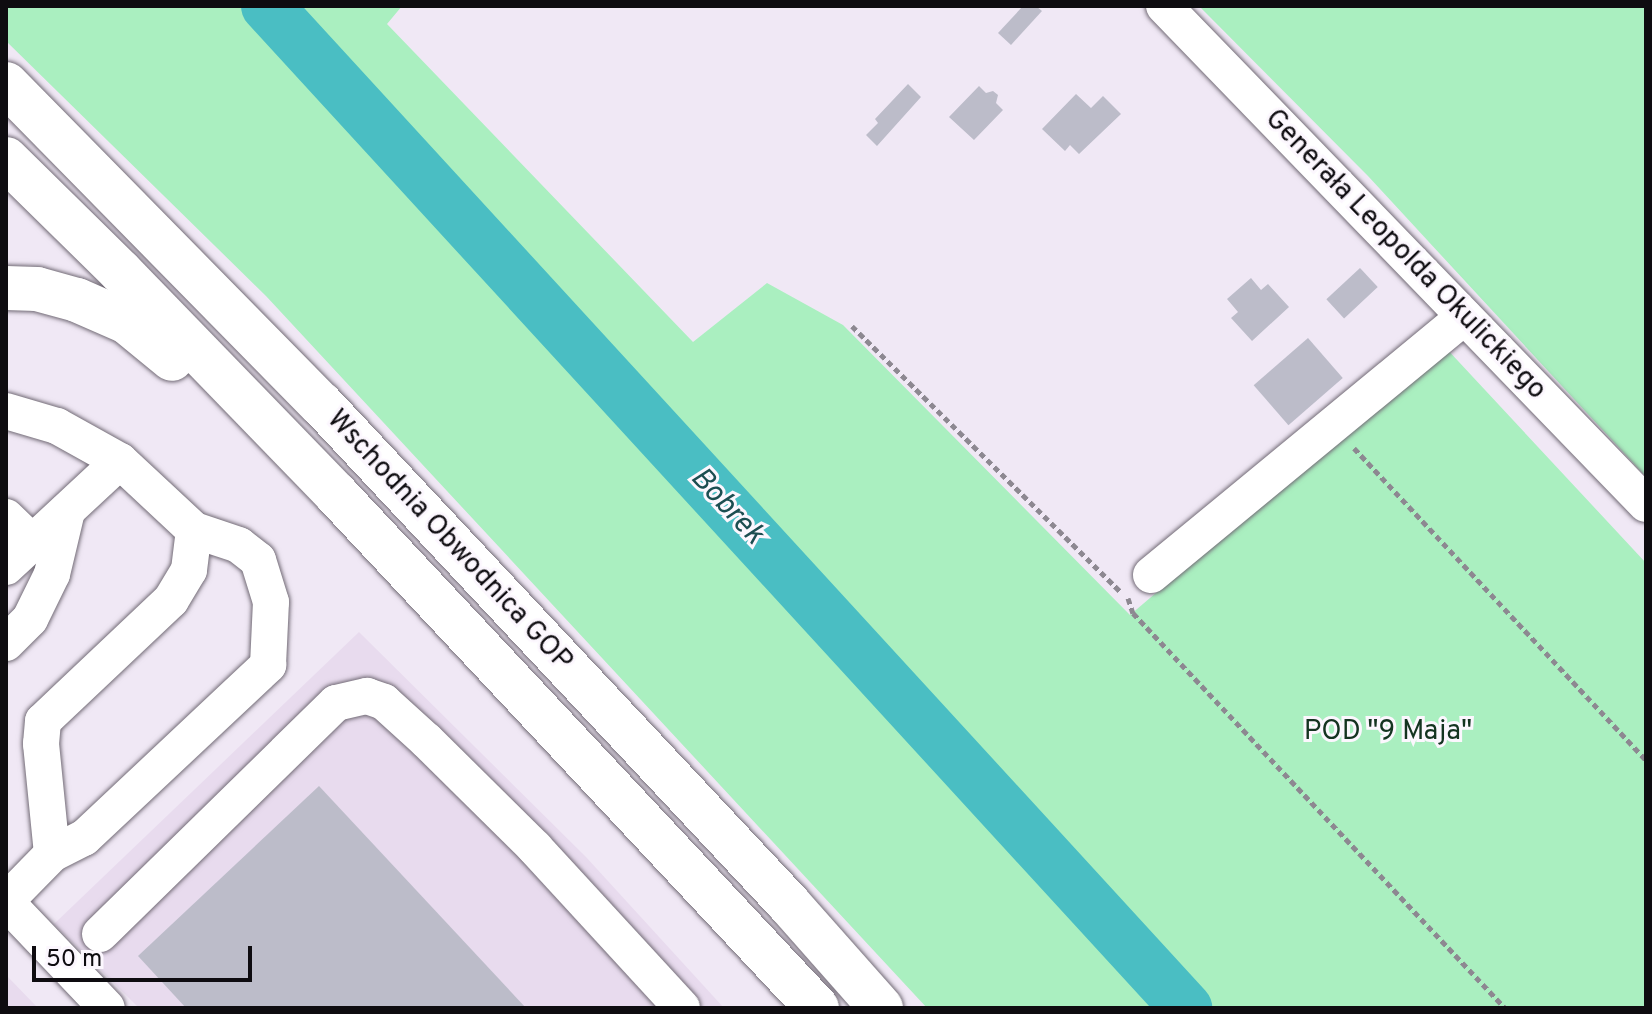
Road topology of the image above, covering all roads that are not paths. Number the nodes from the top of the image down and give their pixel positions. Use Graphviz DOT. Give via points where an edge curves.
graph roads {
  1 [pos="1164,6"];
  2 [pos="6,84"];
  3 [pos="6,159"];
  4 [pos="6,288"];
  5 [pos="1464,317"];
  6 [pos="6,411"];
  7 [pos="120,461"];
  8 [pos="336,494"];
  9 [pos="1646,504"];
  10 [pos="67,511"];
  11 [pos="6,517"];
  12 [pos="194,530"];
  13 [pos="32,542"];
  14 [pos="6,567"];
  15 [pos="1139,587"];
  16 [pos="6,643"];
  17 [pos="52,854"];
  18 [pos="6,902"];
  19 [pos="100,934"];
  20 [pos="107,1008"];
  21 [pos="682,1008"];
  22 [pos="817,1008"];
  23 [pos="881,1008"];
  1 -- 5 [label="street, Generała Leopolda Okulickiego"];
  2 -- 23 [label="highway, Wschodnia Obwodnica GOP" via="321,404"];
  3 -- 8 [label="highway, Wschodnia Obwodnica GOP"];
  4 -- 8 [label="highway" via="37,289 77,300 127,322"];
  5 -- 9 [label="street, Generała Leopolda Okulickiego"];
  5 -- 15 [label="street"];
  6 -- 7 [label="street" via="57,426"];
  7 -- 10 [label="street"];
  7 -- 12 [label="street"];
  8 -- 22 [label="highway, Wschodnia Obwodnica GOP"];
  10 -- 13 [label="street"];
  10 -- 16 [label="street" via="52,574 30,619"];
  11 -- 13 [label="street"];
  12 -- 17 [label="street" via="189,570 171,600 43,721"];
  12 -- 17 [label="street" via="239,545 258,560 271,602 268,665 84,838"];
  13 -- 14 [label="street"];
  17 -- 18 [label="street"];
  18 -- 20 [label="street"];
  19 -- 21 [label="street" via="336,703 367,696 384,702 427,741 535,848"];
}
